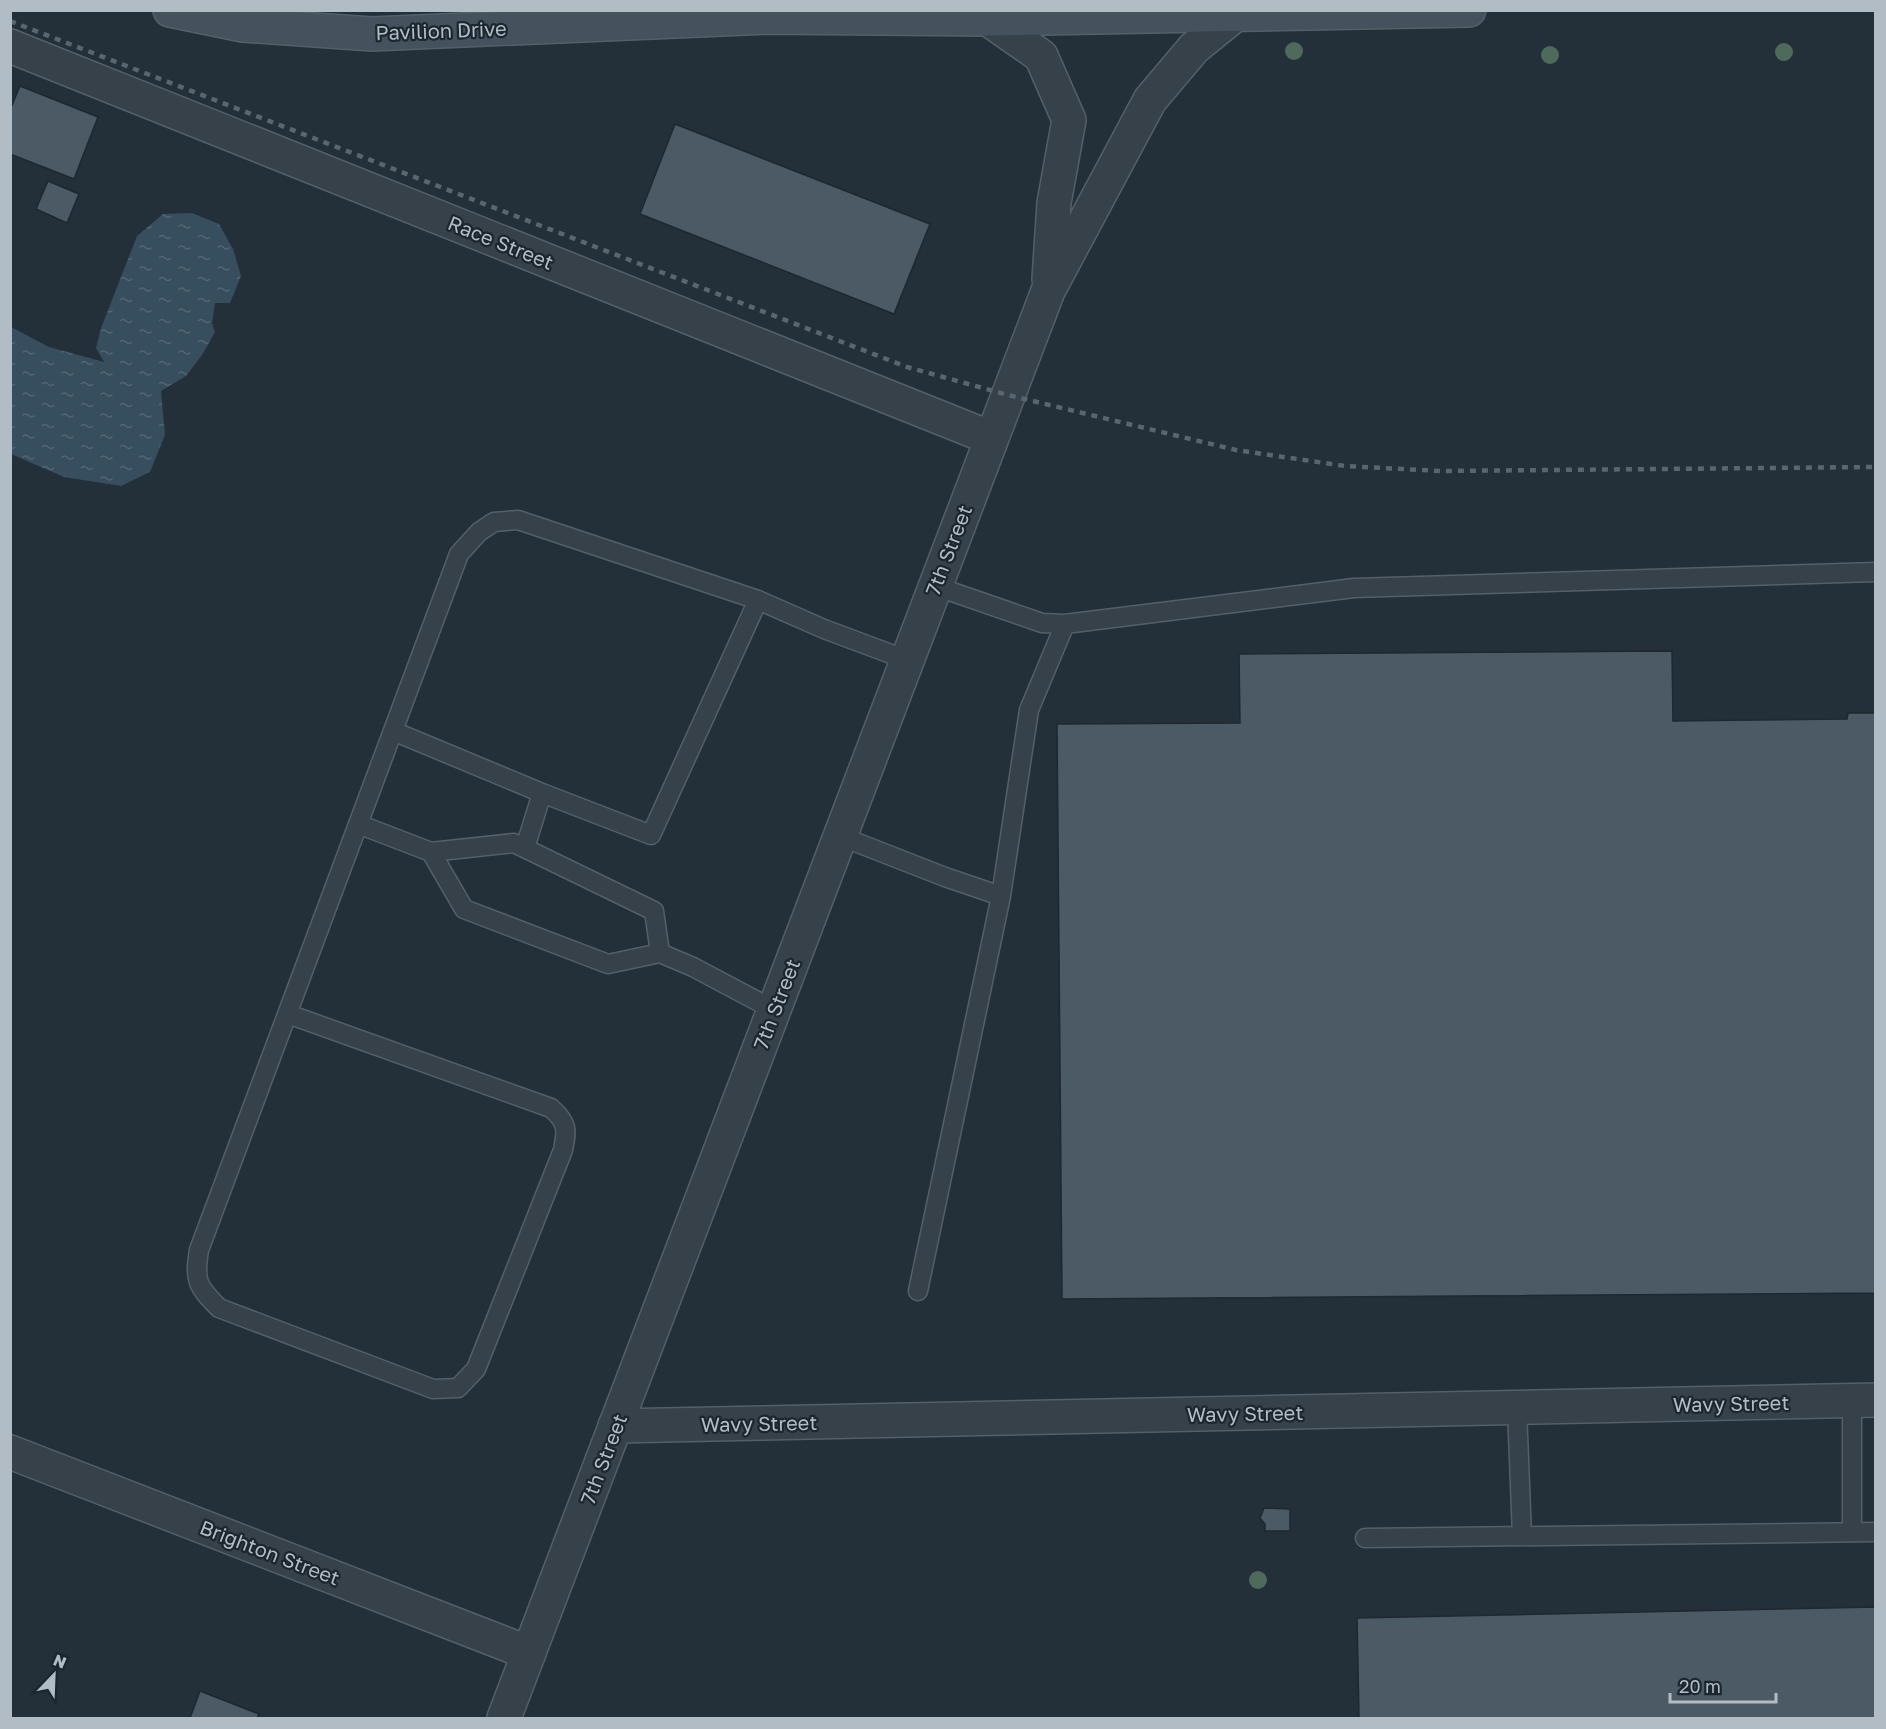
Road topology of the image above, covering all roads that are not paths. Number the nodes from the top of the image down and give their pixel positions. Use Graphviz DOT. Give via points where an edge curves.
graph roads {
  1 [pos="170,10"];
  2 [pos="1469,10"];
  3 [pos="760,14"];
  4 [pos="1236,14"];
  5 [pos="988,19"];
  6 [pos="10,46"];
  7 [pos="1048,291"];
  8 [pos="991,438"];
  9 [pos="1875,572"];
  10 [pos="935,586"];
  11 [pos="758,600"];
  12 [pos="1065,624"];
  13 [pos="907,660"];
  14 [pos="393,731"];
  15 [pos="542,793"];
  16 [pos="358,824"];
  17 [pos="840,836"];
  18 [pos="525,848"];
  19 [pos="431,852"];
  20 [pos="1001,896"];
  21 [pos="660,953"];
  22 [pos="774,1010"];
  23 [pos="288,1014"];
  24 [pos="918,1291"];
  25 [pos="1864,1401"];
  26 [pos="1517,1408"];
  27 [pos="615,1426"];
  28 [pos="10,1452"];
  29 [pos="1852,1532"];
  30 [pos="1875,1532"];
  31 [pos="1522,1536"];
  32 [pos="1365,1538"];
  33 [pos="529,1653"];
  34 [pos="504,1719"];
  1 -- 3 [label="main road, Pavilion Drive" via="243,25 372,34"];
  2 -- 4 [label="main road, Pavilion Drive"];
  3 -- 5 [label="main road, Pavilion Drive"];
  4 -- 5 [label="main road, Pavilion Drive"];
  4 -- 7 [label="street, 7th Street" via="1194,48 1150,100"];
  5 -- 7 [label="street, 7th Street" via="1041,56 1069,120 1054,203"];
  6 -- 8 [label="street, Race Street"];
  7 -- 8 [label="street, 7th Street"];
  8 -- 10 [label="street, 7th Street"];
  9 -- 12 [label="lane" via="1354,588"];
  10 -- 12 [label="lane" via="1042,623"];
  10 -- 13 [label="street, 7th Street"];
  11 -- 13 [label="lane"];
  11 -- 14 [label="lane" via="518,520 494,522 459,554"];
  11 -- 15 [label="lane" via="651,835"];
  12 -- 20 [label="lane" via="1029,710"];
  13 -- 17 [label="street, 7th Street"];
  14 -- 15 [label="lane"];
  14 -- 16 [label="lane"];
  15 -- 18 [label="lane"];
  16 -- 19 [label="lane"];
  16 -- 23 [label="lane"];
  17 -- 20 [label="lane"];
  17 -- 22 [label="street, 7th Street"];
  18 -- 19 [label="lane" via="514,843"];
  18 -- 21 [label="lane" via="654,911"];
  19 -- 21 [label="lane" via="464,909 608,964"];
  20 -- 24 [label="lane"];
  21 -- 22 [label="lane"];
  22 -- 27 [label="street, 7th Street"];
  23 -- 23 [label="lane" via="200,1250 196,1270 202,1291 219,1308 422,1385 433,1389 458,1388 476,1369 563,1150 563,1118 551,1108"];
  25 -- 26 [label="street, Wavy Street"];
  25 -- 29 [label="lane"];
  26 -- 27 [label="street, Wavy Street"];
  26 -- 31 [label="lane"];
  27 -- 33 [label="street, 7th Street"];
  28 -- 33 [label="street, Brighton Street"];
  29 -- 30 [label="lane"];
  29 -- 31 [label="lane"];
  31 -- 32 [label="lane"];
  33 -- 34 [label="street, 7th Street"];
}
